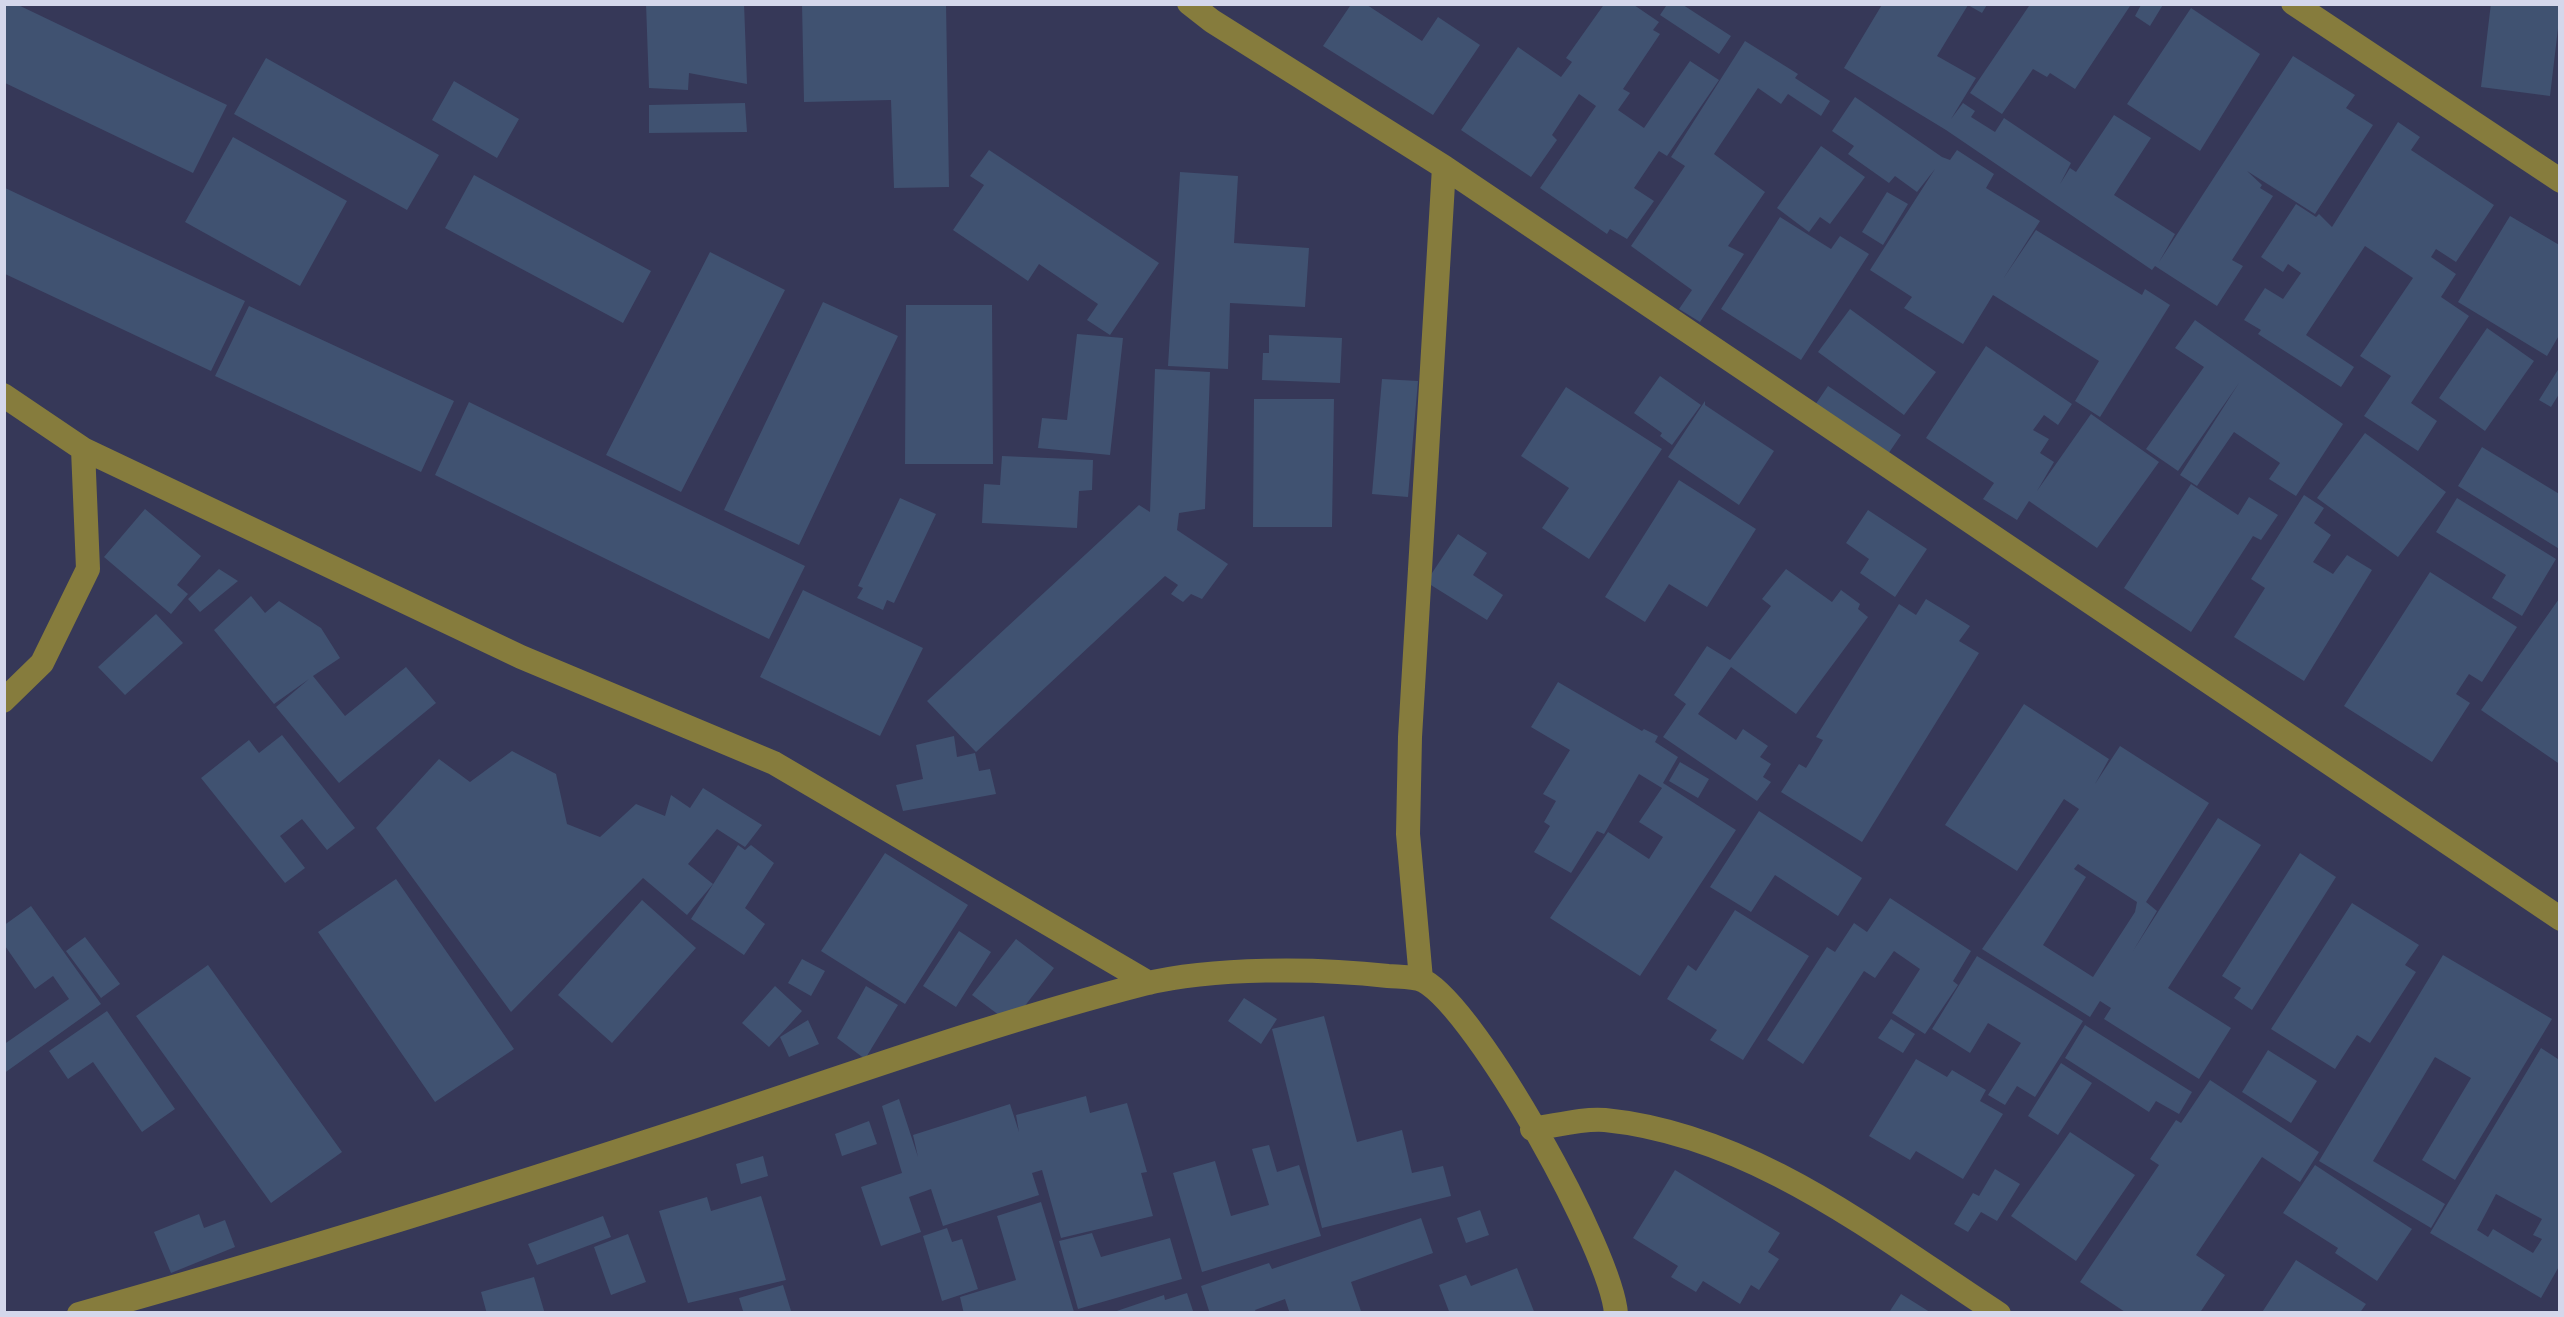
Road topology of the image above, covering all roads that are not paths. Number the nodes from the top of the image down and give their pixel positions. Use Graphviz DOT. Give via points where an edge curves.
graph roads {
  1 [pos="1190,3"];
  2 [pos="2293,3"];
  3 [pos="1444,167"];
  4 [pos="2561,181"];
  5 [pos="3,395"];
  6 [pos="83,449"];
  7 [pos="3,701"];
  8 [pos="2561,919"];
  9 [pos="1421,979"];
  10 [pos="1149,983"];
  11 [pos="1532,1129"];
  12 [pos="79,1314"];
  13 [pos="1616,1314"];
  14 [pos="1999,1314"];
  1 -- 3 [label="street"];
  2 -- 4 [label="street"];
  3 -- 8 [label="street"];
  3 -- 9 [label="street" via="1409,757"];
  5 -- 6 [label="street"];
  6 -- 7 [label="street" via="88,569 42,663"];
  6 -- 10 [label="street" via="521,657 774,763"];
  9 -- 10 [label="street" via="1337,970"];
  9 -- 11 [label="street" via="1499,1068"];
  10 -- 12 [label="street" via="417,1217"];
  11 -- 13 [label="street" via="1578,1211"];
  11 -- 14 [label="street" via="1601,1119 1696,1138 1802,1186"];
}
